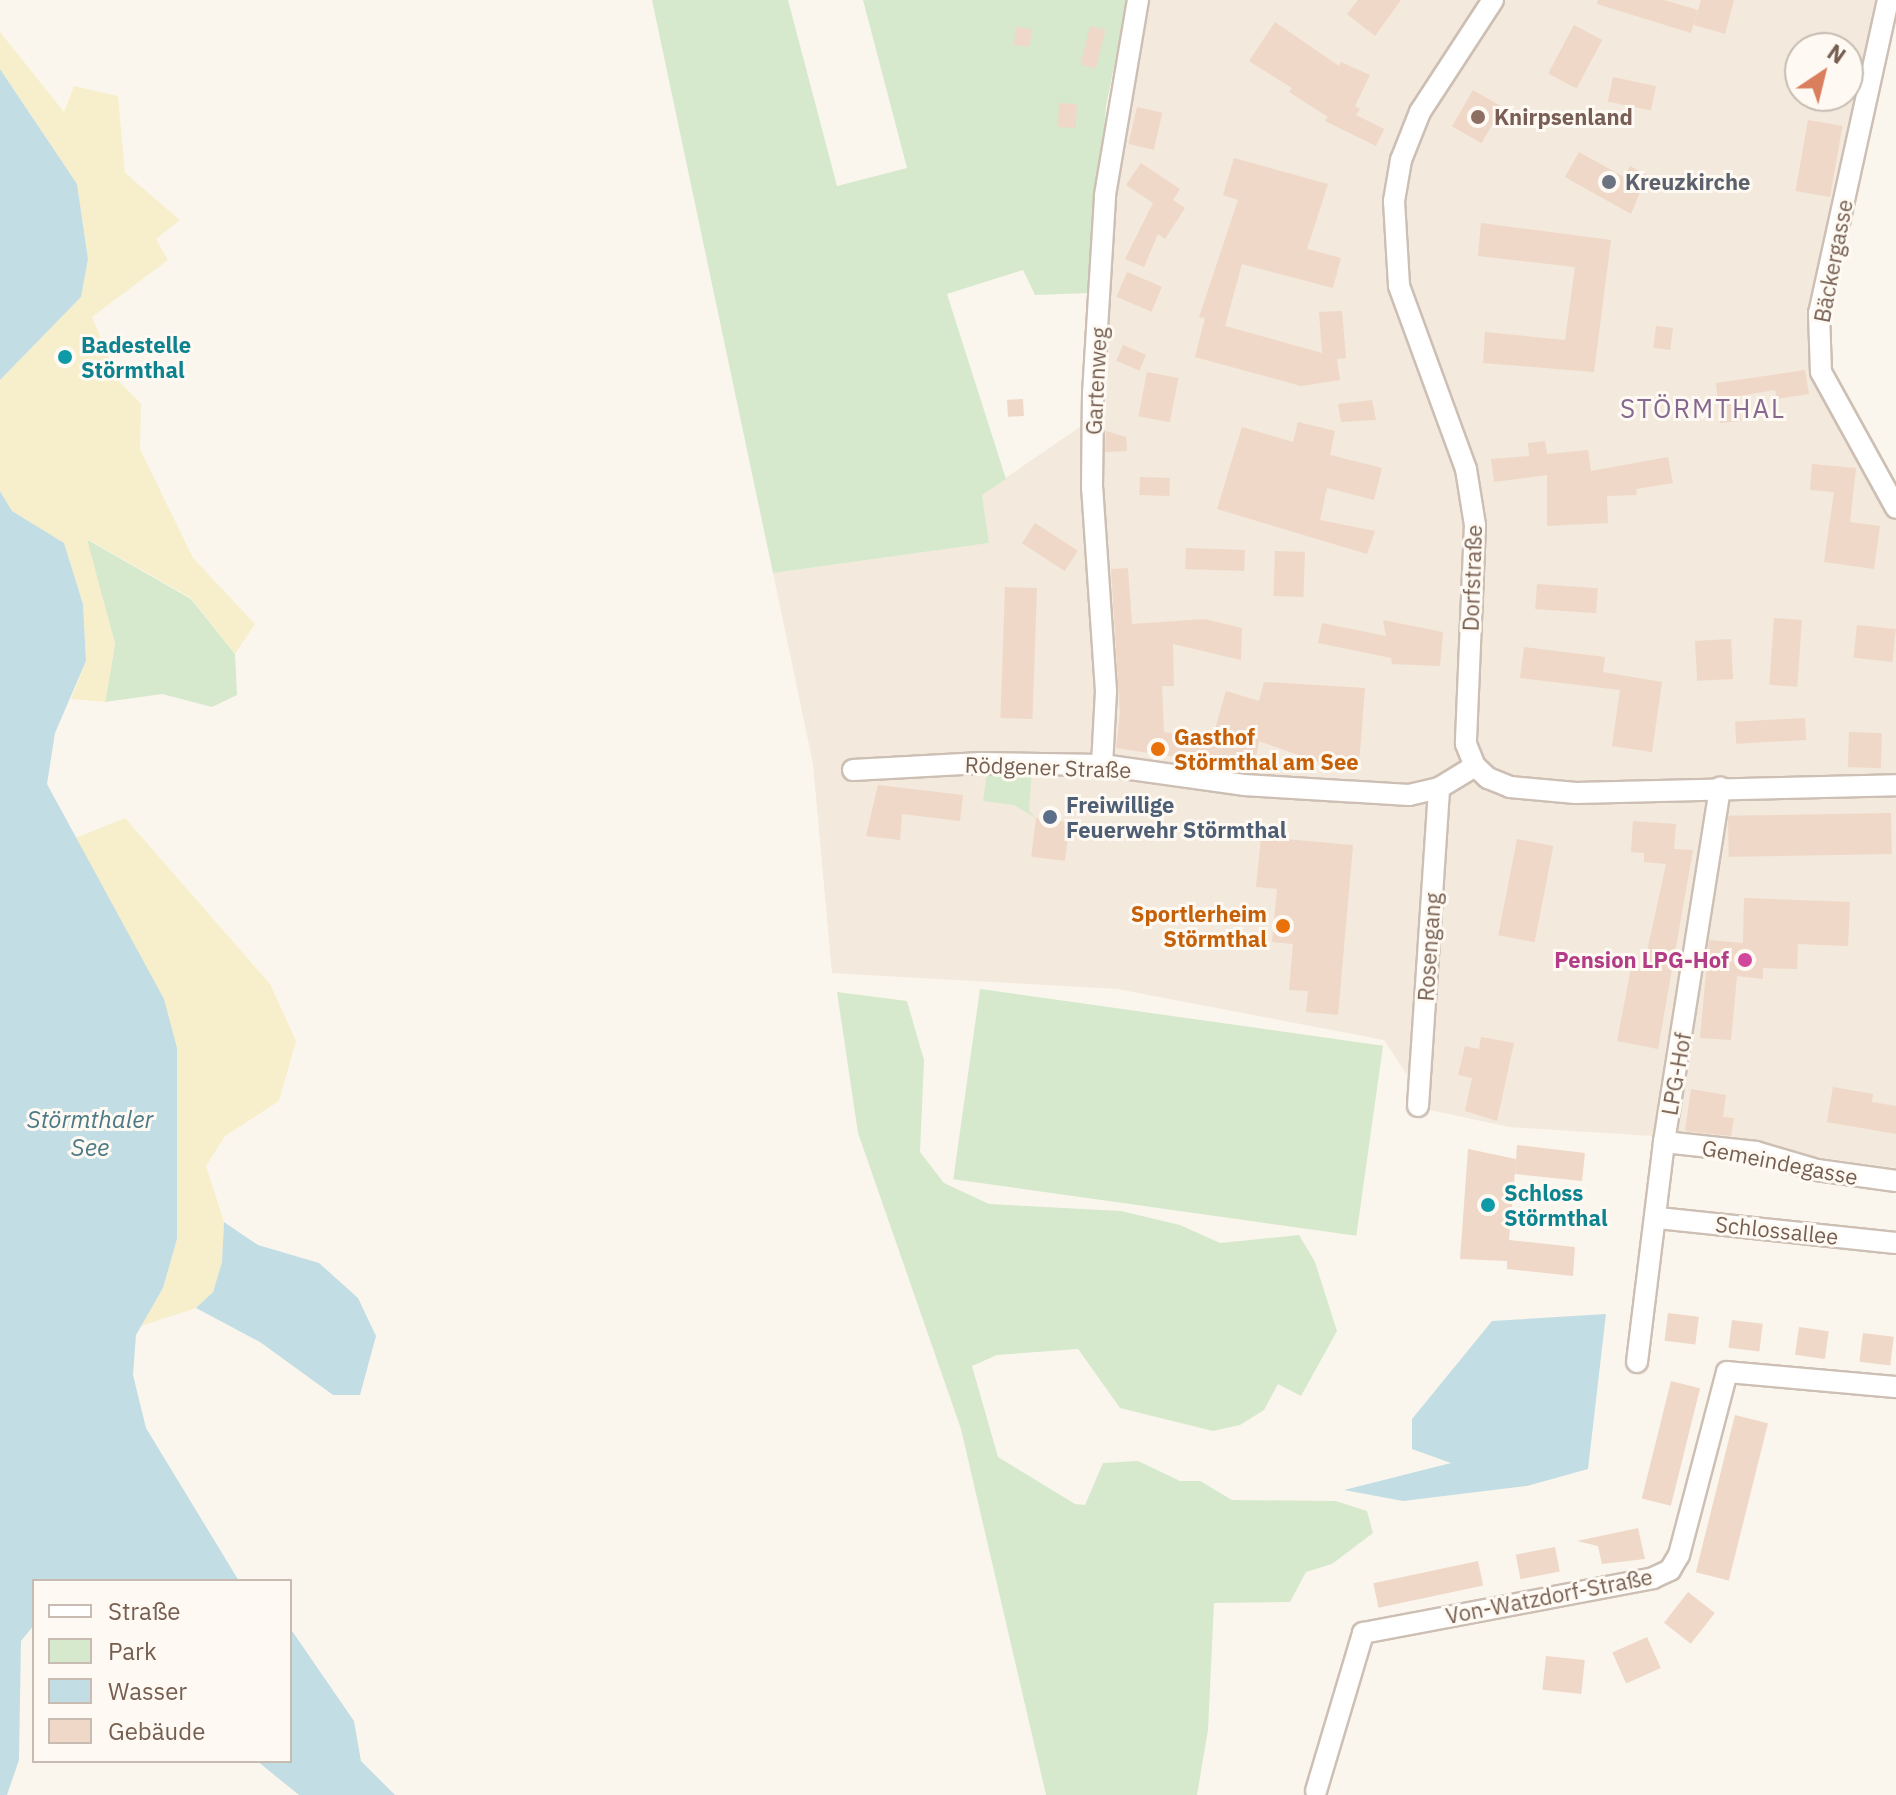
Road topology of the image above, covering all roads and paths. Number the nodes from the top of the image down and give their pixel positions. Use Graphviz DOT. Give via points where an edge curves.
graph roads {
  1 [pos="1138,0"];
  2 [pos="1493,0"];
  3 [pos="1888,0"];
  4 [pos="1896,508"];
  5 [pos="1102,765"];
  6 [pos="1475,766"];
  7 [pos="853,770"];
  8 [pos="1896,785"];
  9 [pos="1720,787"];
  10 [pos="1439,788"];
  11 [pos="1418,1106"];
  12 [pos="1664,1142"];
  13 [pos="1896,1181"];
  14 [pos="1658,1218"];
  15 [pos="1896,1243"];
  16 [pos="1637,1362"];
  17 [pos="1896,1387"];
  18 [pos="1316,1791"];
  1 -- 5 [label="street, Gartenweg" via="1105,195 1093,394 1092,488 1106,691"];
  2 -- 6 [label="street, Dorfstraße" via="1420,112 1401,160 1394,217 1399,286 1466,469 1475,525 1466,744"];
  3 -- 4 [label="street, Bäckergasse" via="1819,313 1821,372"];
  5 -- 7 [label="street, Rödgener Straße" via="981,763"];
  5 -- 10 [label="street, Rödgener Straße" via="1244,785 1409,795"];
  6 -- 9 [label="street" via="1488,778 1532,791"];
  6 -- 10 [label="street, Rödgener Straße"];
  8 -- 9 [label="street"];
  9 -- 12 [label="street, LPG-Hof"];
  10 -- 11 [label="street, Rosengang"];
  12 -- 13 [label="street, Gemeindegasse" via="1756,1152 1817,1170"];
  12 -- 14 [label="street, LPG-Hof"];
  14 -- 15 [label="street, Schlossallee"];
  14 -- 16 [label="street, LPG-Hof"];
  17 -- 18 [label="street, Von-Watzdorf-Straße" via="1727,1372 1679,1555 1670,1570 1653,1578 1363,1633"];
}
